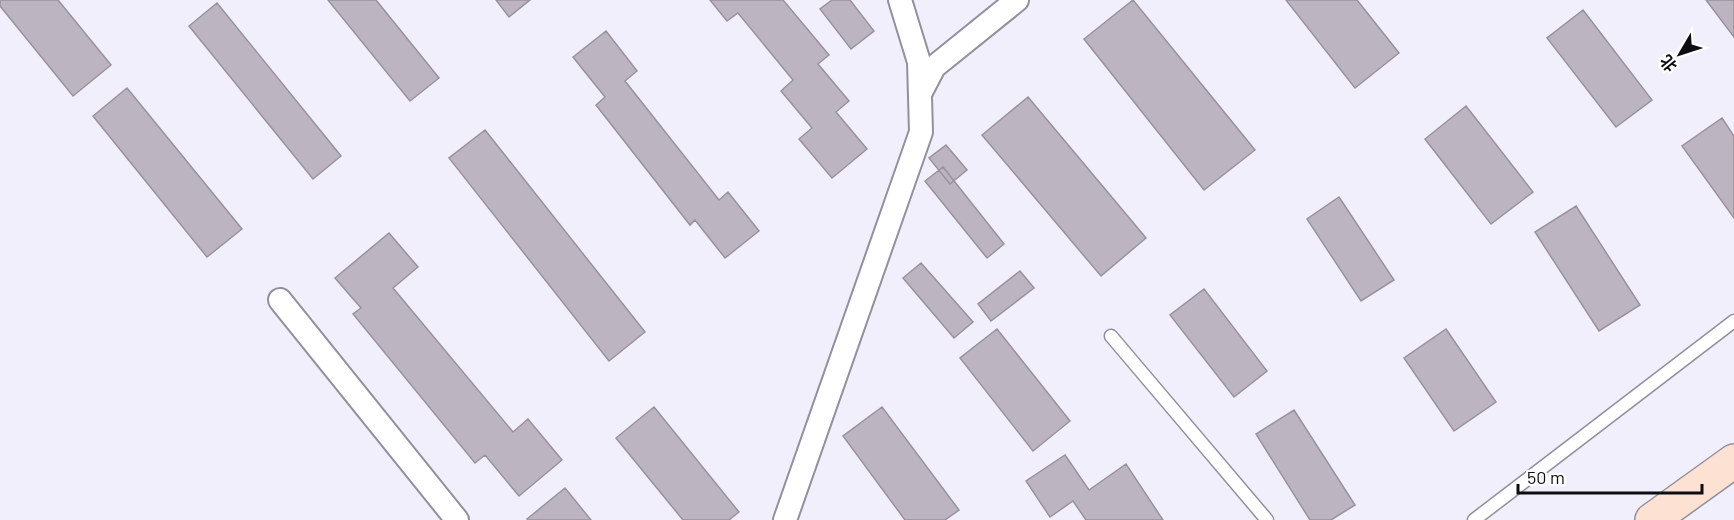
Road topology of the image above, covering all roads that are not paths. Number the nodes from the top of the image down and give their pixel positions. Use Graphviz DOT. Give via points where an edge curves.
graph roads {
  1 [pos="900,0"];
  2 [pos="1017,0"];
  3 [pos="920,95"];
  4 [pos="280,300"];
  5 [pos="1734,321"];
  6 [pos="1111,336"];
  7 [pos="1734,461"];
  8 [pos="457,520"];
  9 [pos="785,520"];
  10 [pos="1267,520"];
  11 [pos="1474,520"];
  12 [pos="1652,520"];
  1 -- 3 [label="street" via="919,62"];
  2 -- 3 [label="street" via="934,67"];
  3 -- 9 [label="street" via="921,132"];
  4 -- 8 [label="street"];
  5 -- 11 [label="lane"];
  6 -- 10 [label="lane"];
  7 -- 12 [label="main road"];
}
